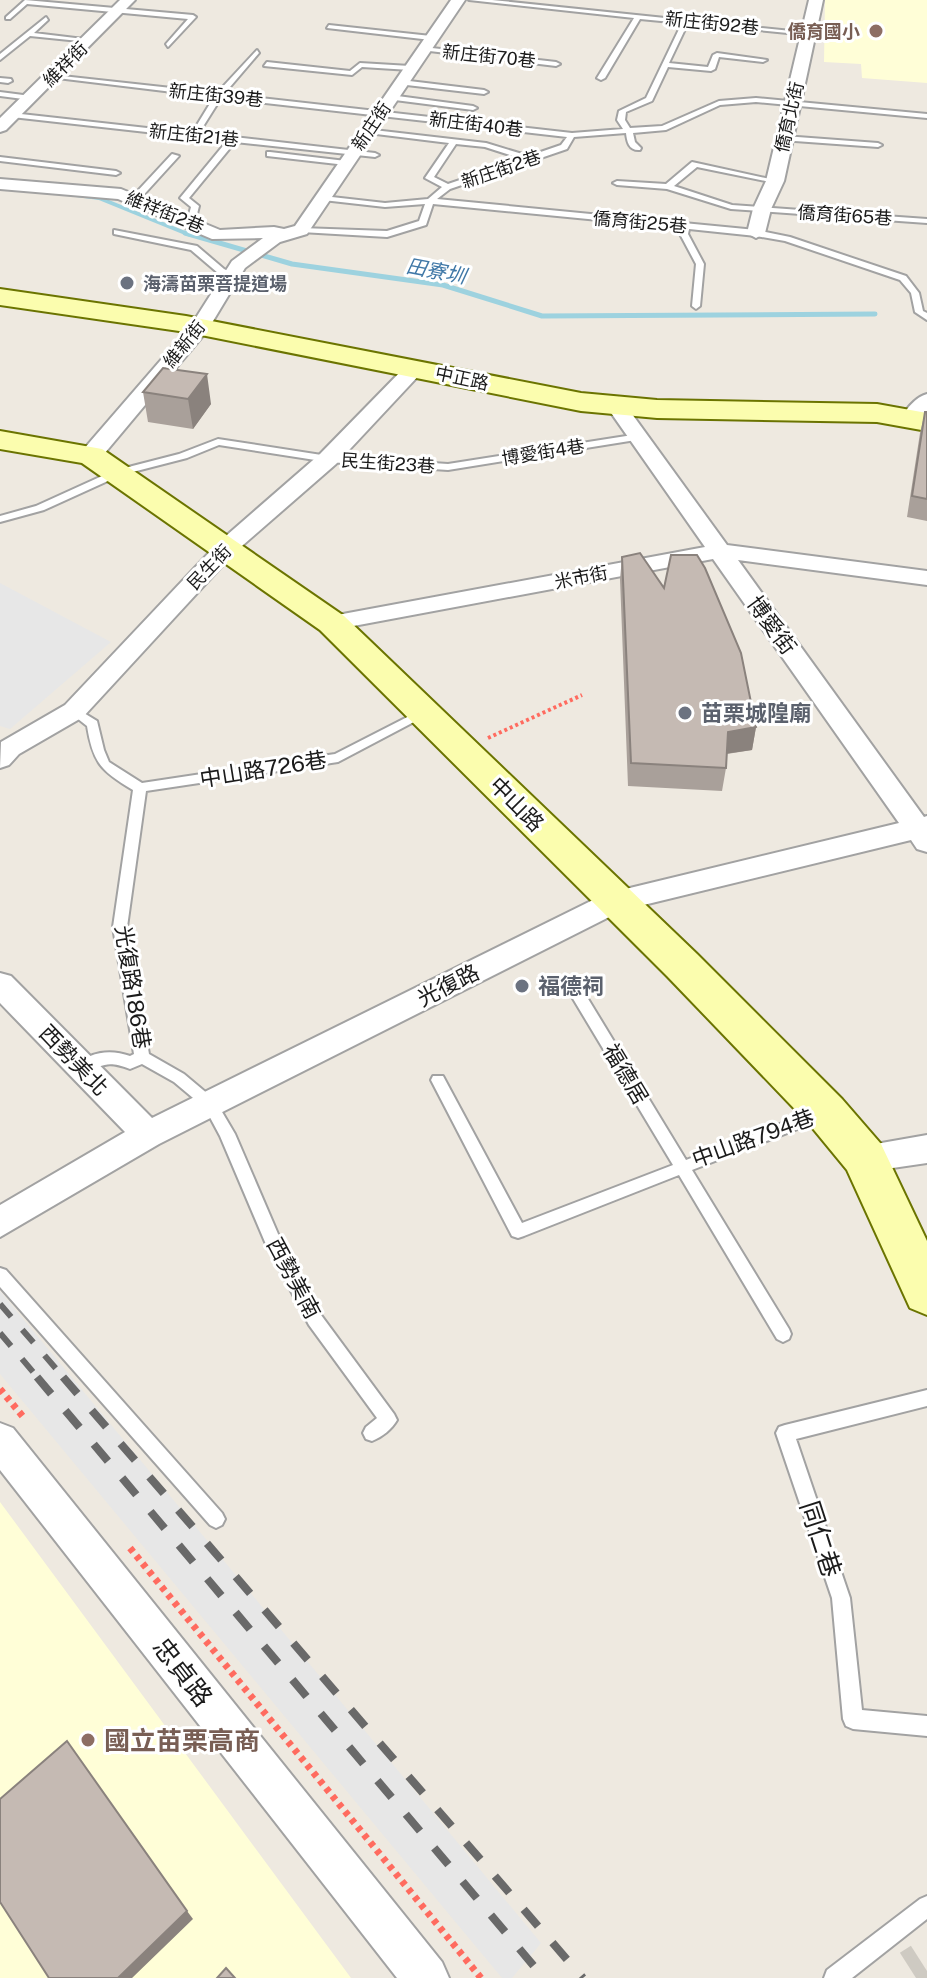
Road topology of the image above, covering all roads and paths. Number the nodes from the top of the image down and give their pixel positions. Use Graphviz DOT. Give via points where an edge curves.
graph roads {
  1 [pos="458,0"];
  2 [pos="472,0"];
  3 [pos="816,0"];
  4 [pos="124,4"];
  5 [pos="638,16"];
  6 [pos="8,18"];
  7 [pos="46,19"];
  8 [pos="686,21"];
  9 [pos="329,27"];
  10 [pos="808,33"];
  11 [pos="28,34"];
  12 [pos="89,40"];
  13 [pos="427,44"];
  14 [pos="168,45"];
  15 [pos="257,52"];
  16 [pos="0,58"];
  17 [pos="763,60"];
  18 [pos="267,64"];
  19 [pos="556,64"];
  20 [pos="664,65"];
  21 [pos="405,75"];
  22 [pos="53,77"];
  23 [pos="601,78"];
  24 [pos="484,92"];
  25 [pos="0,94"];
  26 [pos="219,95"];
  27 [pos="390,97"];
  28 [pos="31,98"];
  29 [pos="792,105"];
  30 [pos="473,108"];
  31 [pos="380,113"];
  32 [pos="927,116"];
  33 [pos="6,121"];
  34 [pos="368,131"];
  35 [pos="630,133"];
  36 [pos="194,135"];
  37 [pos="572,135"];
  38 [pos="784,138"];
  39 [pos="233,139"];
  40 [pos="452,144"];
  41 [pos="878,145"];
  42 [pos="637,148"];
  43 [pos="270,154"];
  44 [pos="375,155"];
  45 [pos="175,156"];
  46 [pos="350,158"];
  47 [pos="0,159"];
  48 [pos="531,159"];
  49 [pos="116,173"];
  50 [pos="775,181"];
  51 [pos="617,183"];
  52 [pos="0,184"];
  53 [pos="447,187"];
  54 [pos="668,187"];
  55 [pos="323,198"];
  56 [pos="135,199"];
  57 [pos="430,201"];
  58 [pos="762,209"];
  59 [pos="927,221"];
  60 [pos="191,222"];
  61 [pos="685,226"];
  62 [pos="301,230"];
  63 [pos="117,232"];
  64 [pos="756,233"];
  65 [pos="218,235"];
  66 [pos="278,236"];
  67 [pos="194,248"];
  68 [pos="235,270"];
  69 [pos="0,297"];
  70 [pos="696,306"];
  71 [pos="927,317"];
  72 [pos="200,327"];
  73 [pos="415,368"];
  74 [pos="617,407"];
  75 [pos="922,413"];
  76 [pos="639,437"];
  77 [pos="0,440"];
  78 [pos="328,459"];
  79 [pos="104,464"];
  80 [pos="448,467"];
  81 [pos="0,519"];
  82 [pos="227,547"];
  83 [pos="719,551"];
  84 [pos="927,578"];
  85 [pos="332,623"];
  86 [pos="582,695"];
  87 [pos="74,711"];
  88 [pos="423,714"];
  89 [pos="3,750"];
  90 [pos="462,750"];
  91 [pos="140,788"];
  92 [pos="924,832"];
  93 [pos="615,901"];
  94 [pos="571,983"];
  95 [pos="0,984"];
  96 [pos="142,1057"];
  97 [pos="82,1068"];
  98 [pos="438,1080"];
  99 [pos="210,1104"];
  100 [pos="826,1112"];
  101 [pos="148,1135"];
  102 [pos="927,1149"];
  103 [pos="865,1158"];
  104 [pos="681,1165"];
  105 [pos="0,1222"];
  106 [pos="0,1275"];
  107 [pos="927,1293"];
  108 [pos="783,1334"];
  109 [pos="0,1389"];
  110 [pos="927,1398"];
  111 [pos="372,1433"];
  112 [pos="15,1434"];
  113 [pos="216,1519"];
  114 [pos="120,1536"];
  115 [pos="927,1726"];
  116 [pos="927,1906"];
  117 [pos="426,1978"];
  118 [pos="481,1978"];
  119 [pos="835,1978"];
  1 -- 13 [label="street, 新庄街"];
  2 -- 5 [label="lane, 新庄街92巷"];
  3 -- 10 [label="street, 僑育北街"];
  4 -- 6 [label="lane" via="25,2"];
  4 -- 12 [label="street, 維祥街"];
  4 -- 14 [label="lane" via="193,17"];
  5 -- 8 [label="lane, 新庄街92巷"];
  5 -- 23 [label="lane"];
  7 -- 11 [label="lane"];
  8 -- 10 [label="lane, 新庄街92巷"];
  8 -- 20 [label="lane"];
  9 -- 13 [label="lane, 新庄街70巷"];
  10 -- 29 [label="street, 僑育北街"];
  11 -- 12 [label="lane"];
  11 -- 16 [label="lane"];
  12 -- 22 [label="street, 維祥街"];
  13 -- 19 [label="lane, 新庄街70巷"];
  13 -- 21 [label="street, 新庄街"];
  15 -- 26 [label="lane"];
  17 -- 20 [label="lane" via="717,55 711,69"];
  18 -- 21 [label="lane" via="352,73 360,65"];
  20 -- 35 [label="lane" via="649,99 623,111 621,120"];
  21 -- 24 [label="lane"];
  21 -- 27 [label="street, 新庄街"];
  22 -- 26 [label="lane, 新庄街39巷"];
  22 -- 28 [label="street, 維祥街"];
  25 -- 28 [label="lane"];
  26 -- 31 [label="lane, 新庄街39巷"];
  26 -- 36 [label="lane"];
  27 -- 30 [label="lane"];
  27 -- 31 [label="street, 新庄街"];
  28 -- 33 [label="street, 維祥街"];
  29 -- 32 [label="lane, 新庄街40巷"];
  29 -- 35 [label="lane, 新庄街40巷" via="756,100 719,103 663,128"];
  29 -- 38 [label="street, 僑育北街"];
  31 -- 34 [label="street, 新庄街"];
  31 -- 37 [label="lane, 新庄街40巷"];
  33 -- 36 [label="lane, 新庄街21巷"];
  34 -- 46 [label="street, 新庄街"];
  34 -- 48 [label="lane" via="486,145"];
  35 -- 37 [label="lane, 新庄街40巷"];
  35 -- 42 [label="lane"];
  36 -- 39 [label="lane, 新庄街21巷"];
  37 -- 48 [label="lane, 新庄街2巷" via="564,147"];
  38 -- 41 [label="lane"];
  38 -- 50 [label="street, 僑育北街"];
  39 -- 46 [label="lane, 新庄街21巷"];
  39 -- 60 [label="lane" via="184,198 195,206"];
  40 -- 53 [label="lane" via="429,178"];
  43 -- 46 [label="lane"];
  44 -- 46 [label="lane, 新庄街21巷"];
  45 -- 56 [label="lane"];
  46 -- 55 [label="street, 新庄街"];
  47 -- 49 [label="lane"];
  48 -- 53 [label="lane, 新庄街2巷"];
  50 -- 54 [label="lane" via="695,164"];
  50 -- 58 [label="street, 僑育北街"];
  51 -- 54 [label="lane, 僑育街65巷"];
  52 -- 56 [label="street, 維祥街2巷"];
  53 -- 57 [label="lane, 新庄街2巷"];
  54 -- 58 [label="lane, 僑育街65巷" via="731,207"];
  55 -- 57 [label="lane, 僑育街25巷" via="385,205"];
  55 -- 62 [label="street, 新庄街"];
  56 -- 60 [label="street, 維祥街2巷"];
  57 -- 61 [label="lane, 僑育街25巷"];
  57 -- 62 [label="lane, 新庄街2巷" via="423,223 387,234"];
  58 -- 59 [label="lane, 僑育街65巷"];
  58 -- 64 [label="street, 僑育北街"];
  60 -- 65 [label="street, 維祥街2巷"];
  61 -- 64 [label="lane, 僑育街25巷"];
  61 -- 70 [label="lane" via="700,264"];
  62 -- 66 [label="street"];
  63 -- 67 [label="lane"];
  64 -- 71 [label="lane, 僑育街25巷" via="829,251 903,278 915,293 919,312"];
  65 -- 66 [label="street, 維祥街2巷"];
  65 -- 67 [label="lane"];
  66 -- 68 [label="street"];
  67 -- 68 [label="lane" via="221,271"];
  68 -- 72 [label="street, 維新街"];
  69 -- 72 [label="street, 中正路"];
  72 -- 73 [label="street, 中正路"];
  72 -- 79 [label="street, 維新街"];
  73 -- 74 [label="street, 中正路"];
  73 -- 78 [label="street, 民生街"];
  74 -- 75 [label="street, 中正路"];
  74 -- 76 [label="street, 博愛街"];
  76 -- 80 [label="lane, 博愛街4巷"];
  76 -- 83 [label="street, 博愛街"];
  77 -- 79 [label="street, 中山路"];
  78 -- 79 [label="lane, 民生街23巷" via="218,442 183,456"];
  78 -- 80 [label="lane, 民生街23巷"];
  78 -- 82 [label="street, 民生街"];
  79 -- 81 [label="lane, 民生街23巷" via="40,508"];
  79 -- 82 [label="street, 中山路"];
  82 -- 85 [label="street, 中山路"];
  82 -- 87 [label="street, 民生街"];
  83 -- 84 [label="street, 米市街"];
  83 -- 85 [label="street, 米市街"];
  83 -- 92 [label="street, 博愛街"];
  85 -- 88 [label="street, 中山路"];
  86 -- 90 [label="path"];
  87 -- 89 [label="street, 民生街"];
  87 -- 91 [label="lane" via="93,724 104,767"];
  88 -- 90 [label="street, 中山路"];
  88 -- 91 [label="lane, 中山路726巷" via="338,758"];
  90 -- 93 [label="street, 中山路"];
  91 -- 96 [label="lane, 光復路186巷" via="120,927"];
  92 -- 93 [label="street, 光復路"];
  93 -- 99 [label="street, 光復路"];
  93 -- 100 [label="street, 中山路"];
  94 -- 104 [label="lane, 福德居"];
  95 -- 97 [label="street, 西勢美北"];
  96 -- 97 [label="lane" via="130,1063 116,1055 104,1056"];
  96 -- 99 [label="lane, 光復路186巷"];
  97 -- 101 [label="street, 西勢美北"];
  98 -- 104 [label="lane" via="518,1231"];
  99 -- 101 [label="street, 光復路"];
  99 -- 111 [label="lane, 西勢美南" via="315,1320 388,1420"];
  100 -- 103 [label="street, 中山路"];
  100 -- 104 [label="lane, 中山路794巷"];
  101 -- 105 [label="street, 光復路"];
  102 -- 103 [label="street"];
  103 -- 107 [label="street, 中山路"];
  104 -- 108 [label="lane, 福德居"];
  106 -- 113 [label="lane"];
  109 -- 112 [label="path"];
  110 -- 115 [label="lane, 同仁巷" via="785,1433 841,1598 853,1719"];
  112 -- 117 [label="street, 忠貞路"];
  114 -- 118 [label="path"];
  116 -- 119 [label="lane"];
}
